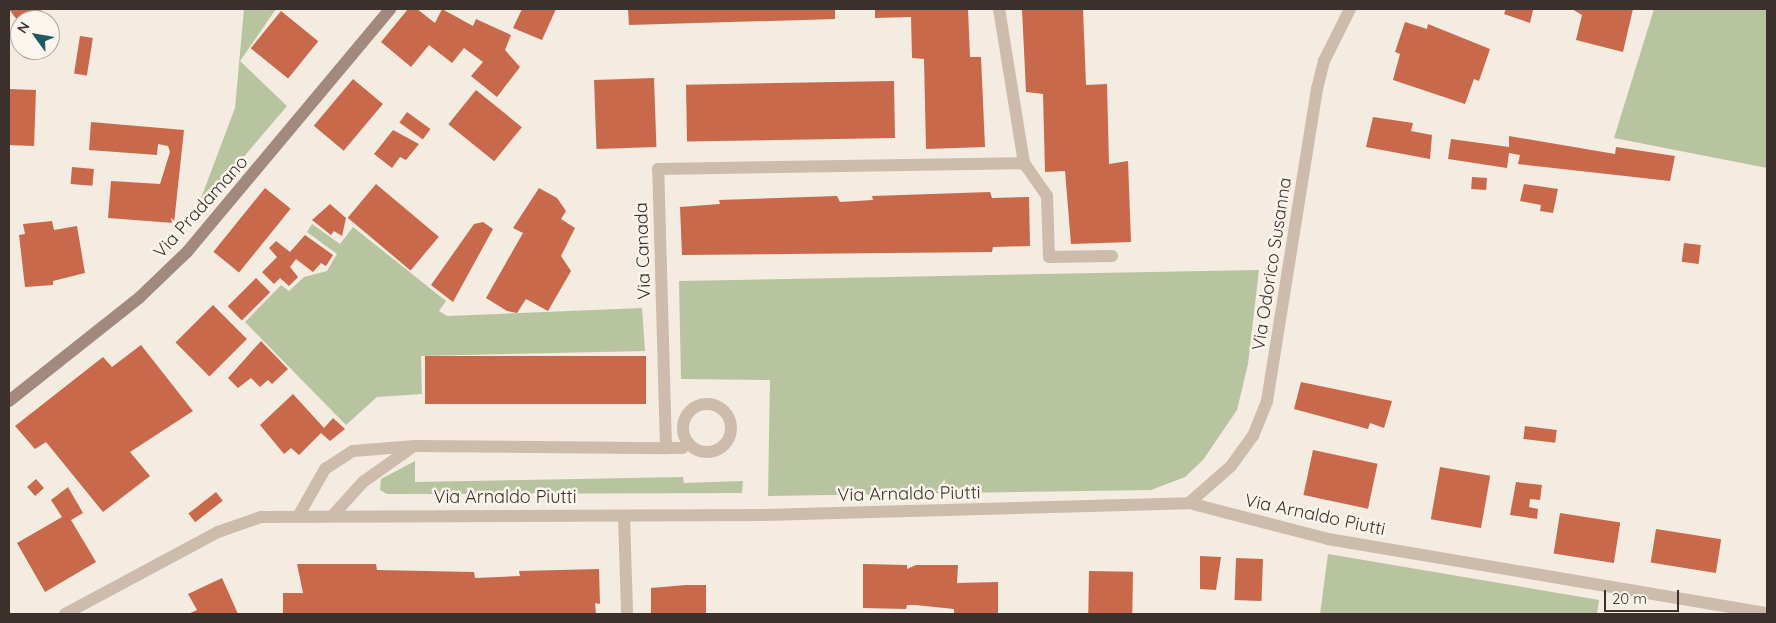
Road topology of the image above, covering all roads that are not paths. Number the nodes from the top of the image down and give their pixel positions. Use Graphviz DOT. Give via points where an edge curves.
graph roads {
  1 [pos="390,9"];
  2 [pos="999,9"];
  3 [pos="1350,9"];
  4 [pos="1024,163"];
  5 [pos="1112,256"];
  6 [pos="9,402"];
  7 [pos="688,443"];
  8 [pos="415,446"];
  9 [pos="666,448"];
  10 [pos="1189,503"];
  11 [pos="300,514"];
  12 [pos="334,514"];
  13 [pos="624,516"];
  14 [pos="1767,613"];
  15 [pos="65,614"];
  16 [pos="627,614"];
  1 -- 6 [label="street, Via Pradamano" via="187,252 140,297"];
  2 -- 4 [label="street"];
  3 -- 10 [label="street, Via Odorico Susanna" via="1324,61 1318,89 1267,401 1242,451"];
  4 -- 5 [label="street" via="1047,196 1049,257"];
  4 -- 9 [label="street, Via Canada" via="658,169"];
  7 -- 9 [label="street" via="682,448"];
  8 -- 9 [label="street"];
  8 -- 11 [label="street" via="353,451 341,456 321,474"];
  8 -- 12 [label="street" via="363,482"];
  10 -- 13 [label="street, Via Arnaldo Piutti"];
  10 -- 14 [label="street, Via Arnaldo Piutti" via="1328,539"];
  11 -- 12 [label="street, Via Arnaldo Piutti"];
  11 -- 15 [label="street, Via Arnaldo Piutti" via="261,517 218,532"];
  12 -- 13 [label="street, Via Arnaldo Piutti"];
  13 -- 16 [label="street"];
}
